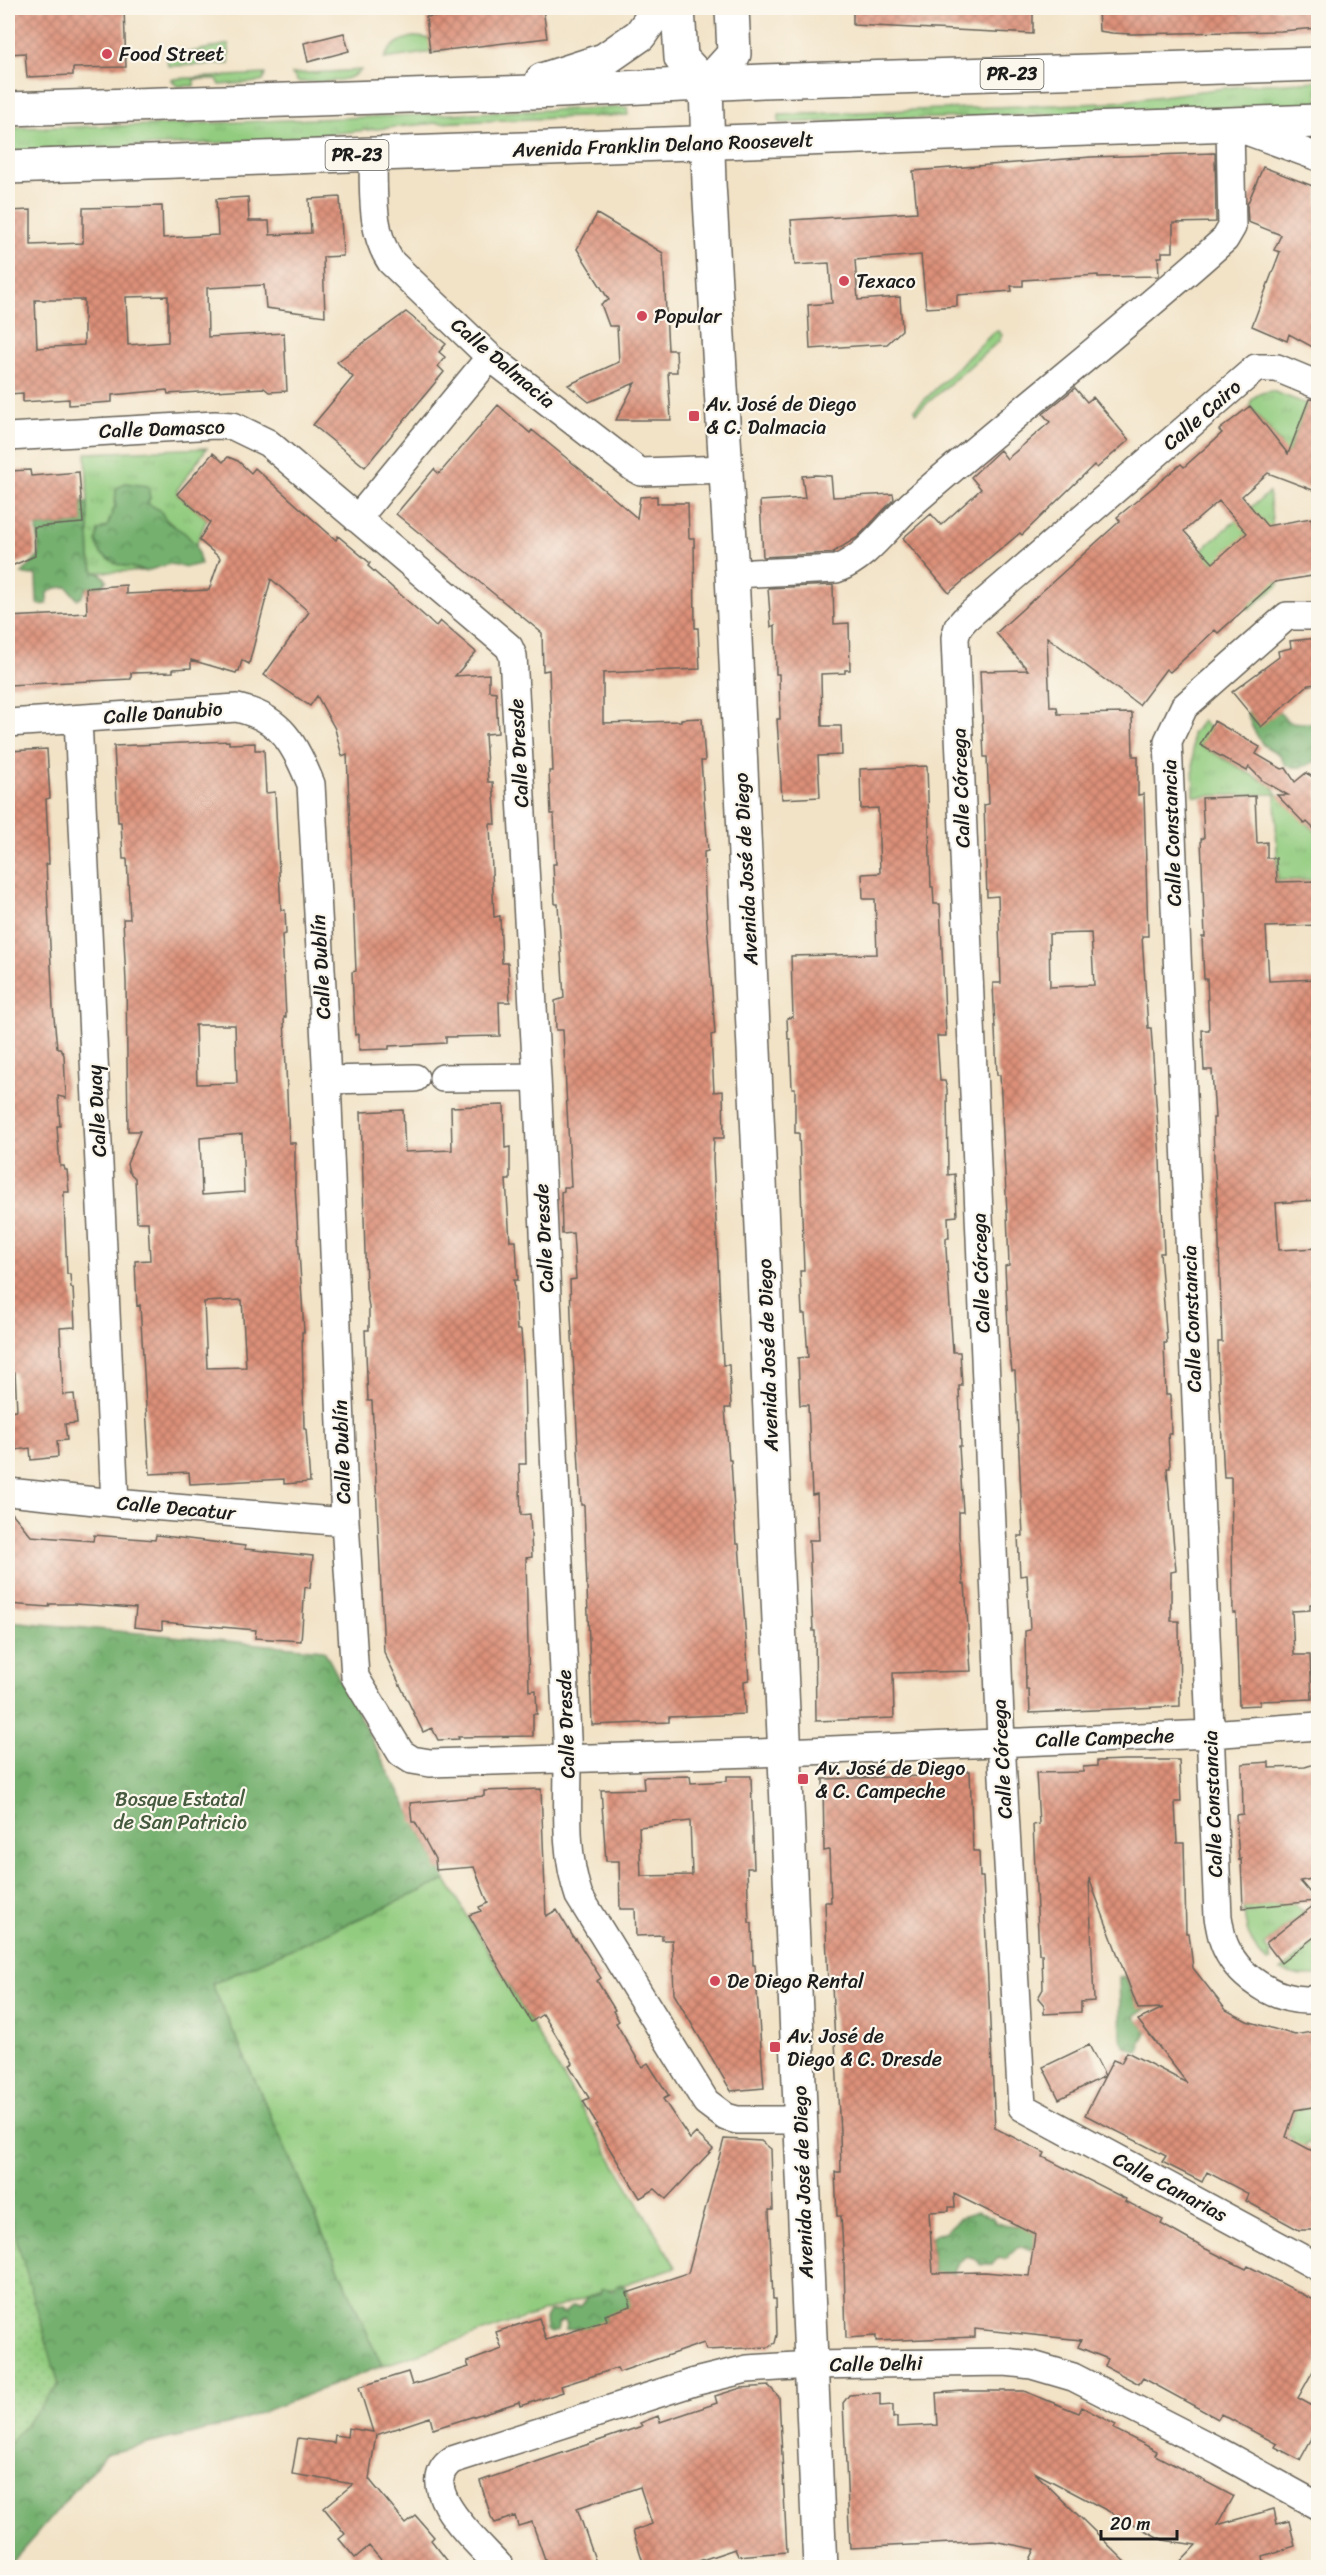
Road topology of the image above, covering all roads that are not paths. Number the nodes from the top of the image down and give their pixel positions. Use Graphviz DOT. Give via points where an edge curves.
graph roads {
  1 [pos="659,8"];
  2 [pos="678,8"];
  3 [pos="732,8"];
  4 [pos="1318,64"];
  5 [pos="706,85"];
  6 [pos="486,93"];
  7 [pos="8,109"];
  8 [pos="1318,122"];
  9 [pos="1230,125"];
  10 [pos="707,143"];
  11 [pos="373,155"];
  12 [pos="1318,158"];
  13 [pos="8,167"];
  14 [pos="490,357"];
  15 [pos="1318,385"];
  16 [pos="8,437"];
  17 [pos="726,470"];
  18 [pos="1099,504"];
  19 [pos="357,519"];
  20 [pos="732,574"];
  21 [pos="1318,616"];
  22 [pos="78,719"];
  23 [pos="8,723"];
  24 [pos="299,755"];
  25 [pos="537,1077"];
  26 [pos="415,1078"];
  27 [pos="443,1078"];
  28 [pos="327,1080"];
  29 [pos="8,1492"];
  30 [pos="115,1503"];
  31 [pos="345,1522"];
  32 [pos="1318,1726"];
  33 [pos="1210,1734"];
  34 [pos="1001,1742"];
  35 [pos="784,1752"];
  36 [pos="568,1761"];
  37 [pos="1318,2000"];
  38 [pos="1022,2107"];
  39 [pos="800,2120"];
  40 [pos="1318,2267"];
  41 [pos="811,2365"];
  42 [pos="1318,2506"];
  43 [pos="501,2568"];
  44 [pos="820,2568"];
  1 -- 6 [label="main road" via="640,35 604,60"];
  2 -- 5 [label="main road" via="681,58"];
  3 -- 5 [label="main road" via="734,54"];
  4 -- 5 [label="main road, PR-23"];
  5 -- 6 [label="main road, PR-23"];
  5 -- 10 [label="main road, Avenida José de Diego"];
  6 -- 7 [label="main road, PR-23"];
  8 -- 9 [label="main road, Avenida Franklin Delano Roosevelt / PR-23"];
  9 -- 10 [label="main road, Avenida Franklin Delano Roosevelt / PR-23"];
  9 -- 12 [label="street"];
  9 -- 20 [label="street" via="1232,227 1174,285 913,502 845,566"];
  10 -- 11 [label="main road, Avenida Franklin Delano Roosevelt / PR-23"];
  10 -- 17 [label="main road, Avenida José de Diego"];
  11 -- 13 [label="main road, Avenida Franklin Delano Roosevelt / PR-23"];
  11 -- 14 [label="street, Calle Dalmacia" via="375,223 384,252"];
  14 -- 17 [label="street, Calle Dalmacia" via="641,472"];
  14 -- 19 [label="street"];
  15 -- 18 [label="street, Calle Cairo" via="1277,368 1256,368"];
  16 -- 19 [label="street, Calle Damasco" via="233,426 267,443"];
  17 -- 20 [label="main road, Avenida José de Diego"];
  18 -- 34 [label="street, Calle Córcega" via="965,619 956,638"];
  19 -- 25 [label="street, Calle Dresde" via="509,647 513,656"];
  20 -- 35 [label="main road, Avenida José de Diego"];
  21 -- 33 [label="street, Calle Constancia" via="1287,616 1184,707 1167,741"];
  22 -- 23 [label="street, Calle Danubio"];
  22 -- 24 [label="street, Calle Danubio" via="237,708 270,720 288,737"];
  22 -- 30 [label="street, Calle Duay"];
  24 -- 28 [label="street, Calle Dublín" via="311,784"];
  25 -- 27 [label="street"];
  25 -- 36 [label="street, Calle Dresde"];
  26 -- 28 [label="street"];
  28 -- 31 [label="street, Calle Dublín"];
  29 -- 30 [label="street, Calle Decatur"];
  30 -- 31 [label="street, Calle Decatur"];
  31 -- 36 [label="street, Calle Dublín" via="354,1677 401,1753 412,1761 430,1763"];
  32 -- 33 [label="street, Calle Campeche"];
  33 -- 34 [label="street, Calle Campeche"];
  33 -- 37 [label="street, Calle Constancia" via="1218,1917 1226,1949 1244,1972 1273,1993"];
  34 -- 35 [label="street, Calle Campeche"];
  34 -- 38 [label="street, Calle Córcega"];
  35 -- 36 [label="street, Calle Dublín"];
  35 -- 39 [label="main road, Avenida José de Diego"];
  36 -- 39 [label="street, Calle Dresde" via="571,1874 579,1896 706,2102 736,2120"];
  38 -- 40 [label="street, Calle Canarias"];
  39 -- 41 [label="main road, Avenida José de Diego"];
  41 -- 42 [label="street, Calle Delhi" via="1005,2362 1054,2371 1210,2447"];
  41 -- 43 [label="street, Calle Delhi" via="747,2369 694,2382 452,2460 438,2482 444,2504"];
  41 -- 44 [label="main road, Avenida José de Diego"];
}
